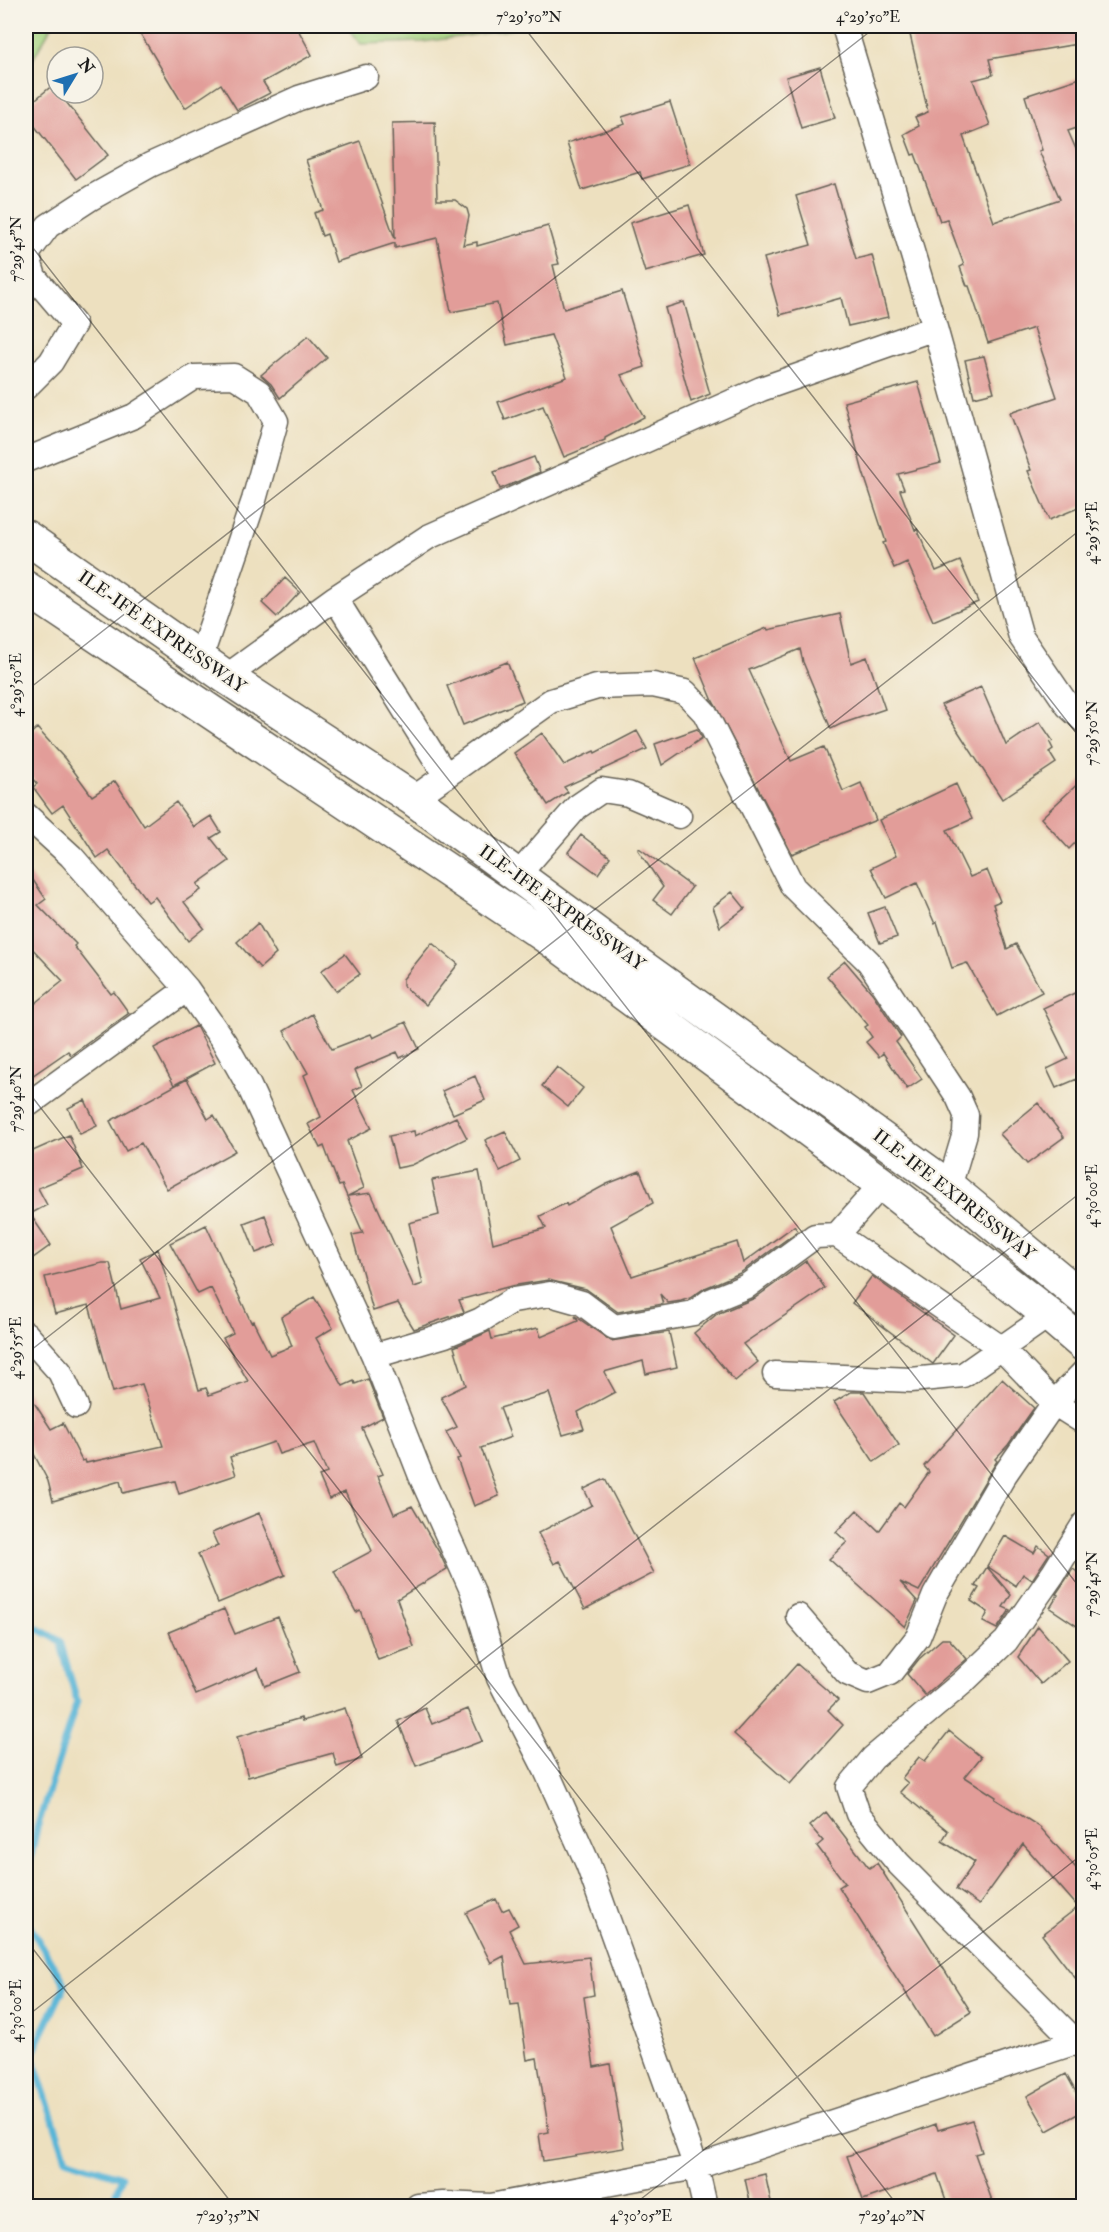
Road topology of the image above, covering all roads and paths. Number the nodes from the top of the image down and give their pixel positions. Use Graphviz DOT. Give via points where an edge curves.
graph roads {
  1 [pos="844,26"];
  2 [pos="366,77"];
  3 [pos="936,328"];
  4 [pos="26,387"];
  5 [pos="26,460"];
  6 [pos="26,537"];
  7 [pos="87,580"];
  8 [pos="26,588"];
  9 [pos="335,598"];
  10 [pos="56,609"];
  11 [pos="213,668"];
  12 [pos="1083,721"];
  13 [pos="446,776"];
  14 [pos="413,799"];
  15 [pos="26,815"];
  16 [pos="679,816"];
  17 [pos="517,876"];
  18 [pos="187,989"];
  19 [pos="26,1106"];
  20 [pos="882,1184"];
  21 [pos="949,1187"];
  22 [pos="837,1235"];
  23 [pos="1083,1299"];
  24 [pos="1049,1315"];
  25 [pos="26,1334"];
  26 [pos="1083,1346"];
  27 [pos="1001,1348"];
  28 [pos="374,1356"];
  29 [pos="1083,1372"];
  30 [pos="775,1374"];
  31 [pos="1054,1403"];
  32 [pos="76,1406"];
  33 [pos="1083,1422"];
  34 [pos="1083,1524"];
  35 [pos="798,1616"];
  36 [pos="1080,2045"];
  37 [pos="696,2168"];
  38 [pos="418,2206"];
  39 [pos="705,2206"];
  1 -- 3 [label="street"];
  2 -- 4 [label="street" via="299,98 150,165 48,226 27,254 34,277 74,324 51,362"];
  3 -- 9 [label="street" via="761,389 428,537"];
  3 -- 12 [label="street" via="1021,637 1068,706"];
  5 -- 11 [label="street" via="134,416 194,377 234,376 259,392 276,421"];
  6 -- 7 [label="main road, ILE-IFE EXPRESSWAY"];
  7 -- 10 [label="main road"];
  7 -- 11 [label="main road, ILE-IFE EXPRESSWAY"];
  8 -- 10 [label="main road, ILE-IFE EXPRESSWAY"];
  9 -- 11 [label="street"];
  9 -- 13 [label="street"];
  10 -- 20 [label="main road, ILE-IFE EXPRESSWAY" via="550,939"];
  11 -- 14 [label="main road, ILE-IFE EXPRESSWAY"];
  13 -- 14 [label="street"];
  13 -- 21 [label="street" via="551,701 597,687 653,685 685,692 705,713 793,887 869,962 958,1097 966,1115 965,1133"];
  14 -- 17 [label="main road, ILE-IFE EXPRESSWAY"];
  15 -- 18 [label="street" via="71,856"];
  16 -- 17 [label="street" via="628,794 602,790 577,807"];
  17 -- 21 [label="main road, ILE-IFE EXPRESSWAY"];
  18 -- 19 [label="street"];
  18 -- 28 [label="street" via="249,1086"];
  20 -- 22 [label="street"];
  20 -- 24 [label="main road, ILE-IFE EXPRESSWAY"];
  21 -- 23 [label="main road, ILE-IFE EXPRESSWAY"];
  22 -- 27 [label="street"];
  22 -- 28 [label="street" via="814,1236 747,1286 710,1301 694,1313 614,1327 582,1303 550,1294 513,1300 481,1320 445,1335"];
  24 -- 26 [label="main road, ILE-IFE EXPRESSWAY"];
  24 -- 27 [label="street"];
  25 -- 32 [label="street" via="60,1372"];
  27 -- 30 [label="street" via="963,1376 911,1380"];
  27 -- 31 [label="street"];
  28 -- 37 [label="street" via="421,1476 472,1590 499,1678 588,1864"];
  29 -- 31 [label="street"];
  31 -- 33 [label="street"];
  31 -- 35 [label="street" via="1005,1474 935,1595 918,1637 890,1673 868,1682 847,1673"];
  34 -- 36 [label="street" via="1006,1641 873,1758 849,1787 858,1814 898,1863"];
  36 -- 37 [label="street"];
  37 -- 38 [label="street" via="491,2206"];
  37 -- 39 [label="street"];
}
